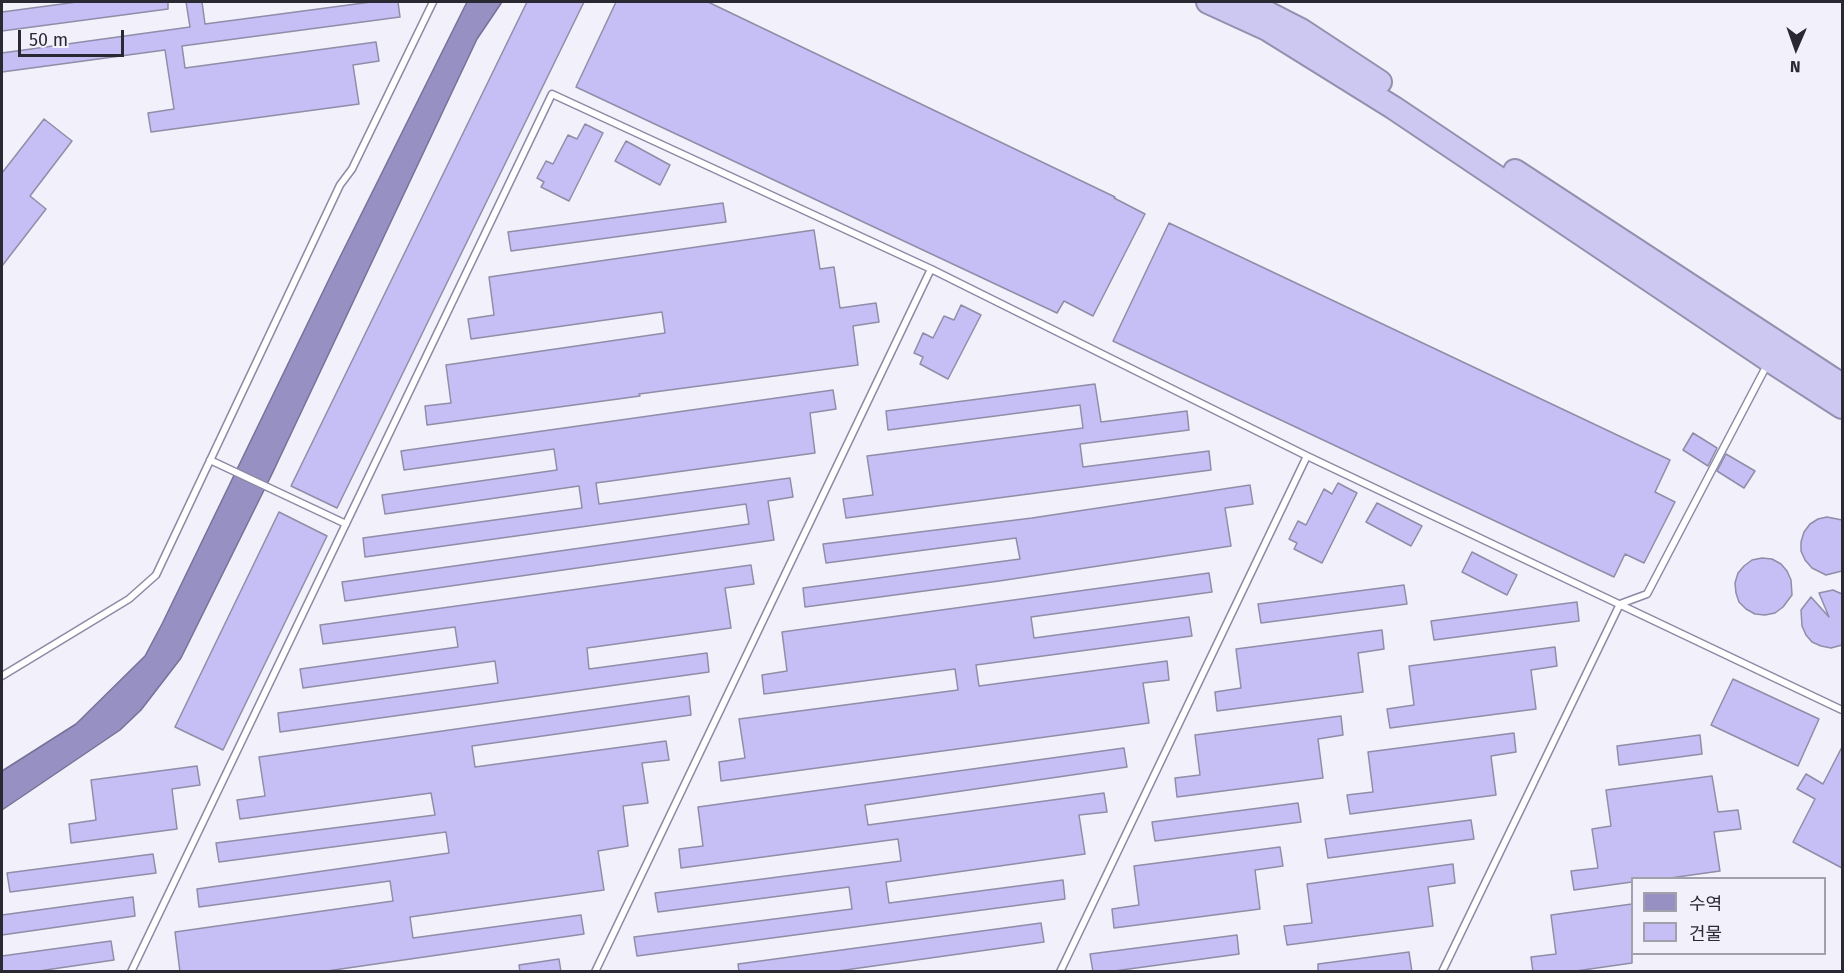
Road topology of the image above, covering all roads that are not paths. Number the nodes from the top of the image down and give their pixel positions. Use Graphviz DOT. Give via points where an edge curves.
graph roads {
  1 [pos="433,2"];
  2 [pos="1208,2"];
  3 [pos="1246,2"];
  4 [pos="931,269"];
  5 [pos="1773,352"];
  6 [pos="1842,385"];
  7 [pos="1842,407"];
  8 [pos="1307,456"];
  9 [pos="210,460"];
  10 [pos="346,524"];
  11 [pos="1620,604"];
  12 [pos="2,676"];
  13 [pos="1842,710"];
  14 [pos="131,972"];
  15 [pos="595,972"];
  16 [pos="1060,972"];
  17 [pos="1442,972"];
  1 -- 9 [label="lane" via="340,185"];
  2 -- 5 [label="highway" via="1267,29"];
  3 -- 5 [label="highway" via="1301,30"];
  4 -- 8 [label="lane"];
  4 -- 10 [label="lane" via="552,94"];
  4 -- 15 [label="lane"];
  5 -- 6 [label="highway"];
  5 -- 7 [label="highway"];
  5 -- 11 [label="lane" via="1647,594"];
  8 -- 11 [label="lane"];
  8 -- 16 [label="lane"];
  9 -- 10 [label="lane"];
  9 -- 12 [label="lane" via="156,575 129,599"];
  10 -- 14 [label="lane"];
  11 -- 13 [label="lane"];
  11 -- 17 [label="lane"];
}
